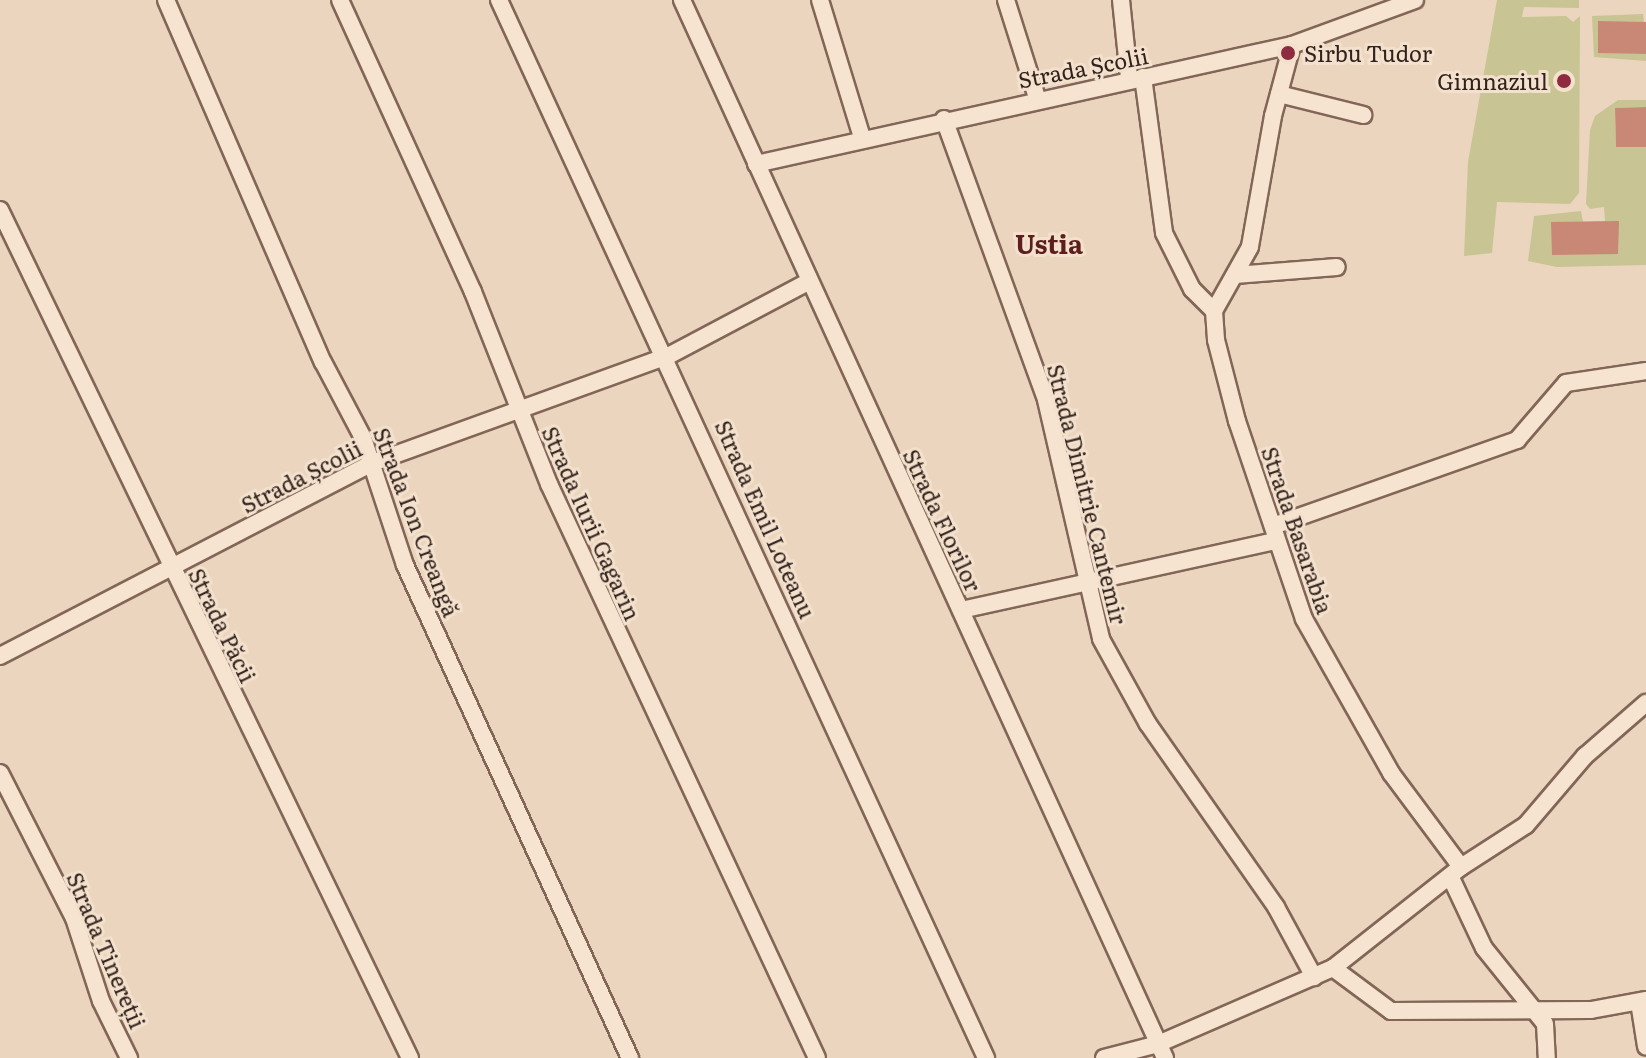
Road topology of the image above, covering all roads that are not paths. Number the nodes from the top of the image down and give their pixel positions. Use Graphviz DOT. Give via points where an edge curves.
graph roads {
  1 [pos="166,0"];
  2 [pos="340,0"];
  3 [pos="499,0"];
  4 [pos="682,0"];
  5 [pos="820,0"];
  6 [pos="1006,0"];
  7 [pos="1121,0"];
  8 [pos="1415,0"];
  9 [pos="1292,45"];
  10 [pos="1136,78"];
  11 [pos="1279,94"];
  12 [pos="1037,98"];
  13 [pos="1363,115"];
  14 [pos="944,119"];
  15 [pos="862,137"];
  16 [pos="756,164"];
  17 [pos="0,210"];
  18 [pos="1337,267"];
  19 [pos="1235,275"];
  20 [pos="808,282"];
  21 [pos="1214,311"];
  22 [pos="668,356"];
  23 [pos="1646,371"];
  24 [pos="517,409"];
  25 [pos="372,463"];
  26 [pos="1274,533"];
  27 [pos="171,569"];
  28 [pos="1085,586"];
  29 [pos="961,610"];
  30 [pos="0,656"];
  31 [pos="1646,703"];
  32 [pos="0,773"];
  33 [pos="1456,873"];
  34 [pos="1333,968"];
  35 [pos="1314,977"];
  36 [pos="1642,1001"];
  37 [pos="1537,1011"];
  38 [pos="1646,1046"];
  39 [pos="1162,1051"];
  40 [pos="129,1058"];
  41 [pos="410,1058"];
  42 [pos="630,1058"];
  43 [pos="817,1058"];
  44 [pos="986,1058"];
  45 [pos="1104,1058"];
  46 [pos="1547,1058"];
  1 -- 25 [label="street, Strada Ion Creangă"];
  2 -- 24 [label="street, Strada Iurii Gagarin" via="467,278"];
  3 -- 22 [label="street, Strada Emil Loteanu"];
  4 -- 16 [label="street, Strada Florilor"];
  5 -- 15 [label="street"];
  6 -- 12 [label="street"];
  7 -- 10 [label="street"];
  8 -- 9 [label="street, Strada Școlii"];
  9 -- 10 [label="street, Strada Școlii"];
  9 -- 11 [label="street"];
  10 -- 12 [label="street, Strada Școlii"];
  10 -- 21 [label="street" via="1164,233 1192,289"];
  11 -- 13 [label="street"];
  11 -- 19 [label="street" via="1250,247"];
  12 -- 14 [label="street, Strada Școlii"];
  14 -- 15 [label="street, Strada Școlii"];
  14 -- 28 [label="street, Strada Dimitrie Cantemir" via="1046,400"];
  15 -- 16 [label="street, Strada Școlii"];
  16 -- 20 [label="street, Strada Florilor"];
  17 -- 27 [label="street, Strada Păcii"];
  18 -- 19 [label="street"];
  19 -- 21 [label="street"];
  20 -- 22 [label="street, Strada Școlii"];
  20 -- 29 [label="street, Strada Florilor"];
  21 -- 26 [label="street, Strada Basarabia" via="1226,384"];
  22 -- 24 [label="street, Strada Școlii"];
  22 -- 44 [label="street, Strada Emil Loteanu"];
  23 -- 26 [label="street" via="1566,383 1517,440"];
  24 -- 25 [label="street, Strada Școlii"];
  24 -- 43 [label="street, Strada Iurii Gagarin"];
  25 -- 27 [label="street, Strada Școlii"];
  25 -- 42 [label="street, Strada Ion Creangă" via="405,565"];
  26 -- 28 [label="street"];
  26 -- 33 [label="street, Strada Basarabia" via="1304,619 1391,773"];
  27 -- 30 [label="street, Strada Școlii"];
  27 -- 41 [label="street, Strada Păcii"];
  28 -- 29 [label="street"];
  28 -- 35 [label="street, Strada Dimitrie Cantemir" via="1101,639 1124,684 1276,907"];
  29 -- 39 [label="street, Strada Florilor"];
  31 -- 33 [label="street" via="1585,756 1526,825"];
  32 -- 40 [label="street, Strada Tinereții" via="74,918 101,1001"];
  33 -- 34 [label="street"];
  33 -- 37 [label="street, Strada Basarabia" via="1484,948"];
  34 -- 35 [label="street"];
  34 -- 37 [label="street" via="1391,1011"];
  35 -- 39 [label="street"];
  36 -- 37 [label="street"];
  36 -- 38 [label="street"];
  37 -- 46 [label="street, Strada Basarabia" via="1545,1024"];
  39 -- 45 [label="street"];
}
